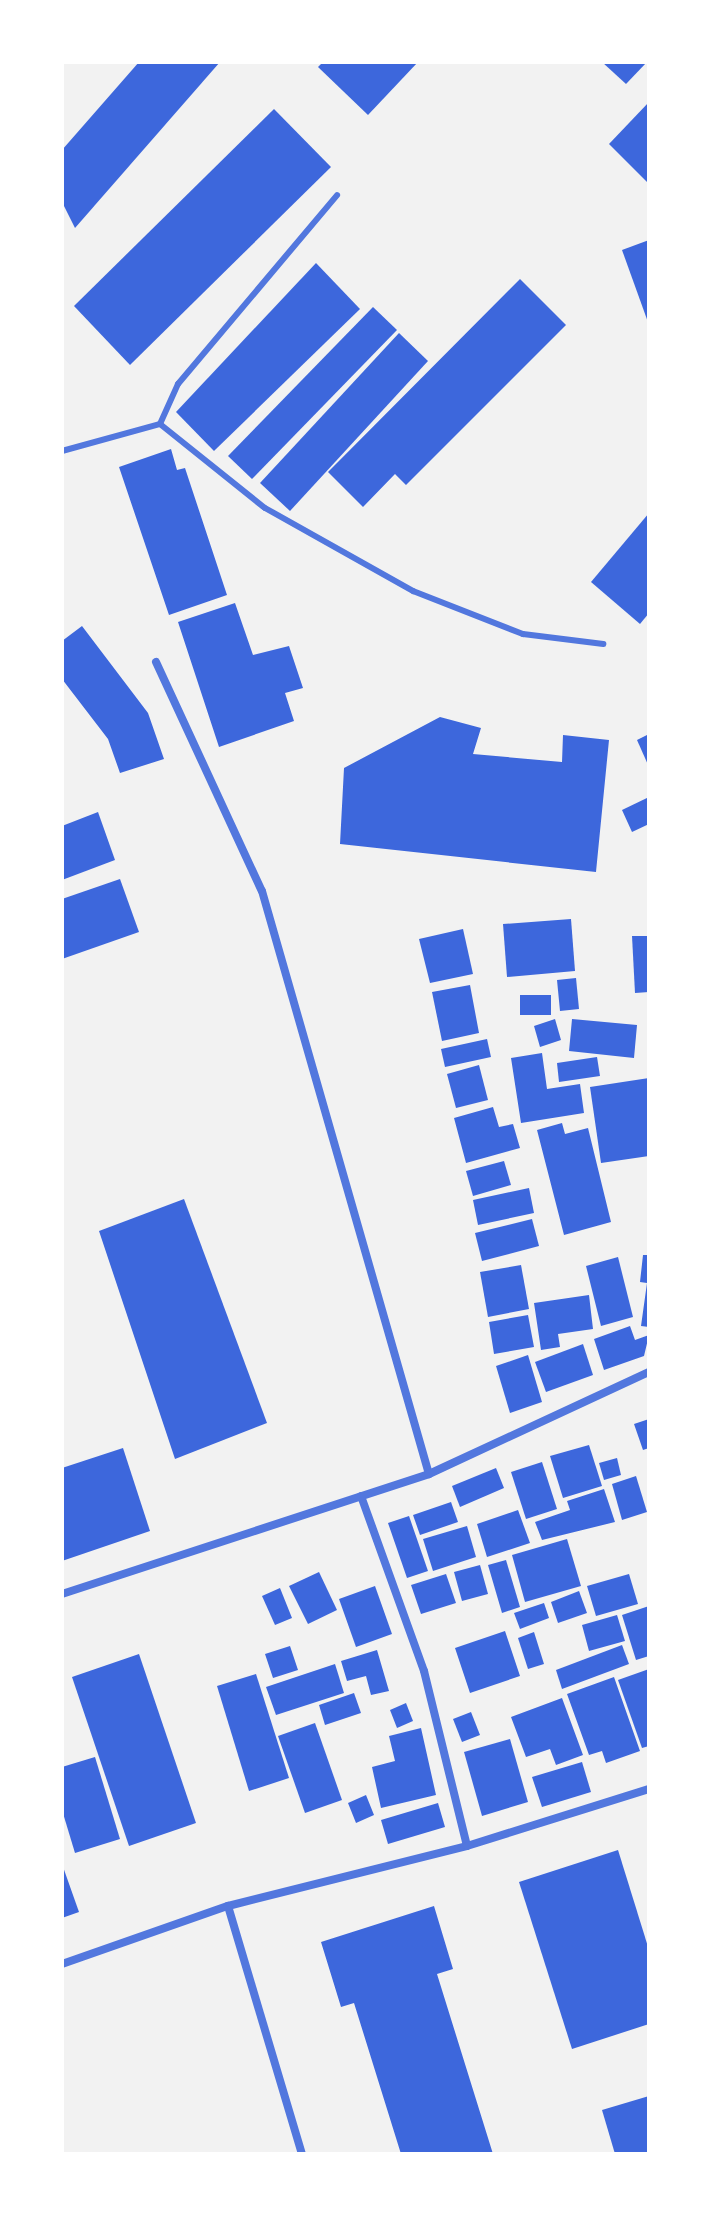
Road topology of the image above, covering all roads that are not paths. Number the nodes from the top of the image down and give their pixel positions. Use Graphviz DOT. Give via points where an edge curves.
graph roads {
  1 [pos="337,195"];
  2 [pos="160,424"];
  3 [pos="62,451"];
  4 [pos="603,644"];
  5 [pos="156,662"];
  6 [pos="649,1372"];
  7 [pos="429,1474"];
  8 [pos="361,1496"];
  9 [pos="62,1594"];
  10 [pos="649,1789"];
  11 [pos="467,1846"];
  12 [pos="228,1906"];
  13 [pos="62,1964"];
  14 [pos="302,2154"];
  1 -- 2 [label="lane" via="178,384"];
  2 -- 3 [label="lane"];
  2 -- 4 [label="lane" via="265,508 413,591 523,634"];
  5 -- 7 [label="street" via="262,891"];
  6 -- 7 [label="street"];
  7 -- 8 [label="street"];
  8 -- 9 [label="street"];
  8 -- 11 [label="street" via="424,1671"];
  10 -- 11 [label="street"];
  11 -- 12 [label="street"];
  12 -- 13 [label="street"];
  12 -- 14 [label="street"];
}
